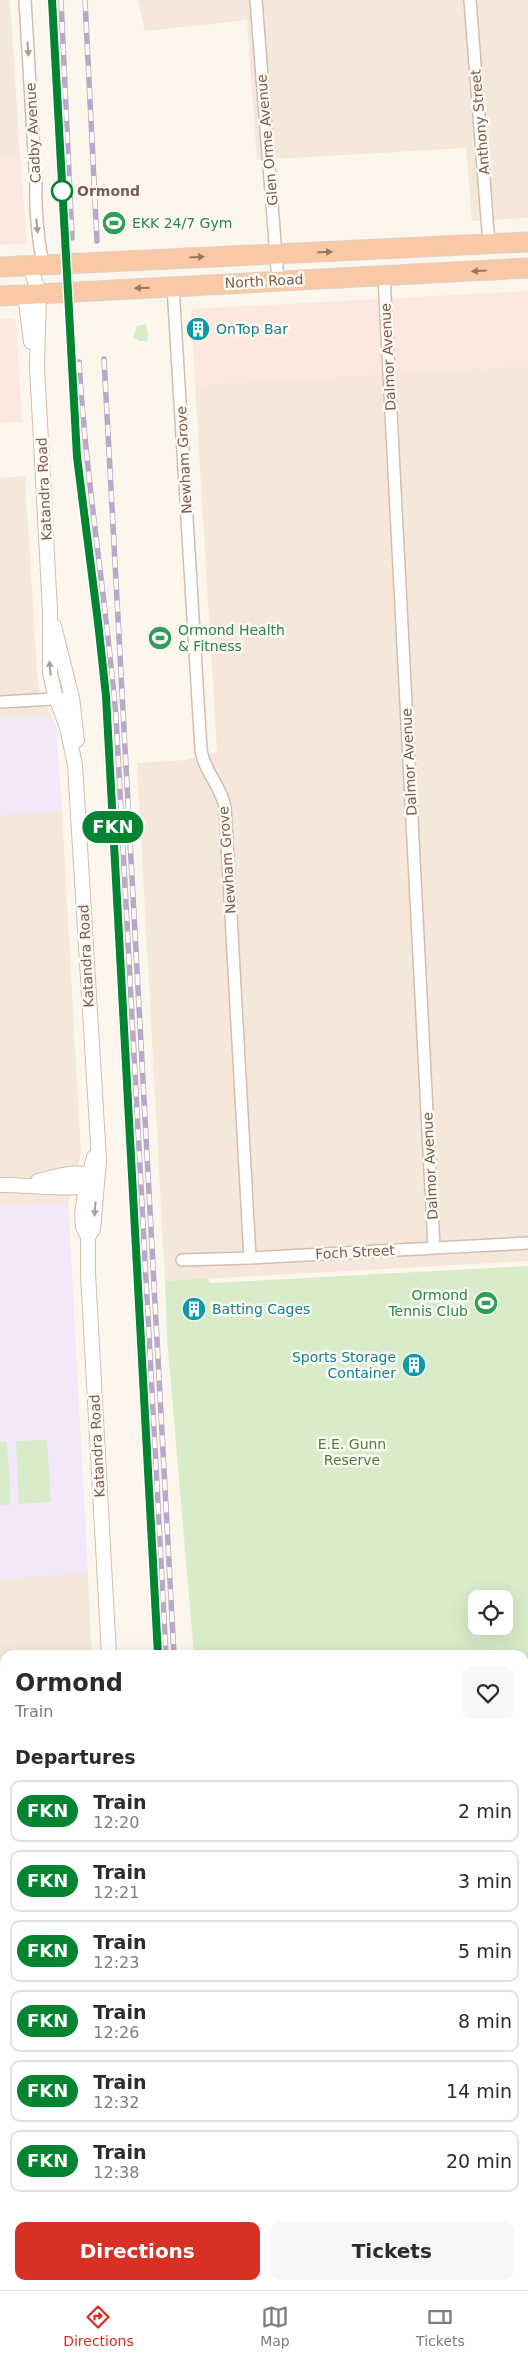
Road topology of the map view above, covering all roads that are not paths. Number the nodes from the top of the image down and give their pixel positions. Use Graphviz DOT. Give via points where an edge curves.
graph roads {
  1 [pos="25,0"];
  2 [pos="256,0"];
  3 [pos="470,0"];
  4 [pos="528,242"];
  5 [pos="489,244"];
  6 [pos="276,254"];
  7 [pos="37,266"];
  8 [pos="0,267"];
  9 [pos="528,268"];
  10 [pos="384,276"];
  11 [pos="278,280"];
  12 [pos="173,286"];
  13 [pos="32,294"];
  14 [pos="0,296"];
  15 [pos="50,612"];
  16 [pos="72,698"];
  17 [pos="56,699"];
  18 [pos="0,702"];
  19 [pos="75,765"];
  20 [pos="91,1181"];
  21 [pos="0,1186"];
  22 [pos="528,1243"];
  23 [pos="434,1248"];
  24 [pos="250,1258"];
  25 [pos="182,1260"];
  26 [pos="109,1650"];
  1 -- 7 [label="street, Cadby Avenue, one-way" via="36,186"];
  2 -- 6 [label="street, Glen Orme Avenue"];
  3 -- 5 [label="street, Anthony Street"];
  4 -- 5 [label="highway, North Road"];
  6 -- 5 [label="highway, North Road, one-way"];
  7 -- 6 [label="highway, North Road, one-way"];
  6 -- 11 [label="street, Glen Orme Avenue"];
  7 -- 8 [label="highway, North Road"];
  7 -- 13 [label="street, Katandra Road"];
  9 -- 10 [label="highway, North Road, one-way"];
  10 -- 11 [label="highway, North Road"];
  10 -- 23 [label="street, Dalmor Avenue"];
  11 -- 12 [label="highway, North Road"];
  12 -- 13 [label="highway, North Road, one-way"];
  12 -- 24 [label="street, Newham Grove" via="201,750 225,807"];
  13 -- 14 [label="highway, North Road"];
  13 -- 15 [label="street, Katandra Road"];
  15 -- 16 [label="street, Katandra Road"];
  17 -- 15 [label="street, Katandra Road, one-way" via="50,672"];
  16 -- 17 [label="street"];
  16 -- 19 [label="street, Katandra Road" via="77,733"];
  17 -- 18 [label="street"];
  17 -- 19 [label="street, Katandra Road" via="67,727"];
  19 -- 20 [label="street, Katandra Road" via="97,1146"];
  20 -- 21 [label="street"];
  20 -- 26 [label="street, Katandra Road" via="93,1230 88,1236 88,1274"];
  22 -- 23 [label="street, Foch Street"];
  23 -- 24 [label="street, Foch Street"];
  24 -- 25 [label="street, Foch Street"];
}
